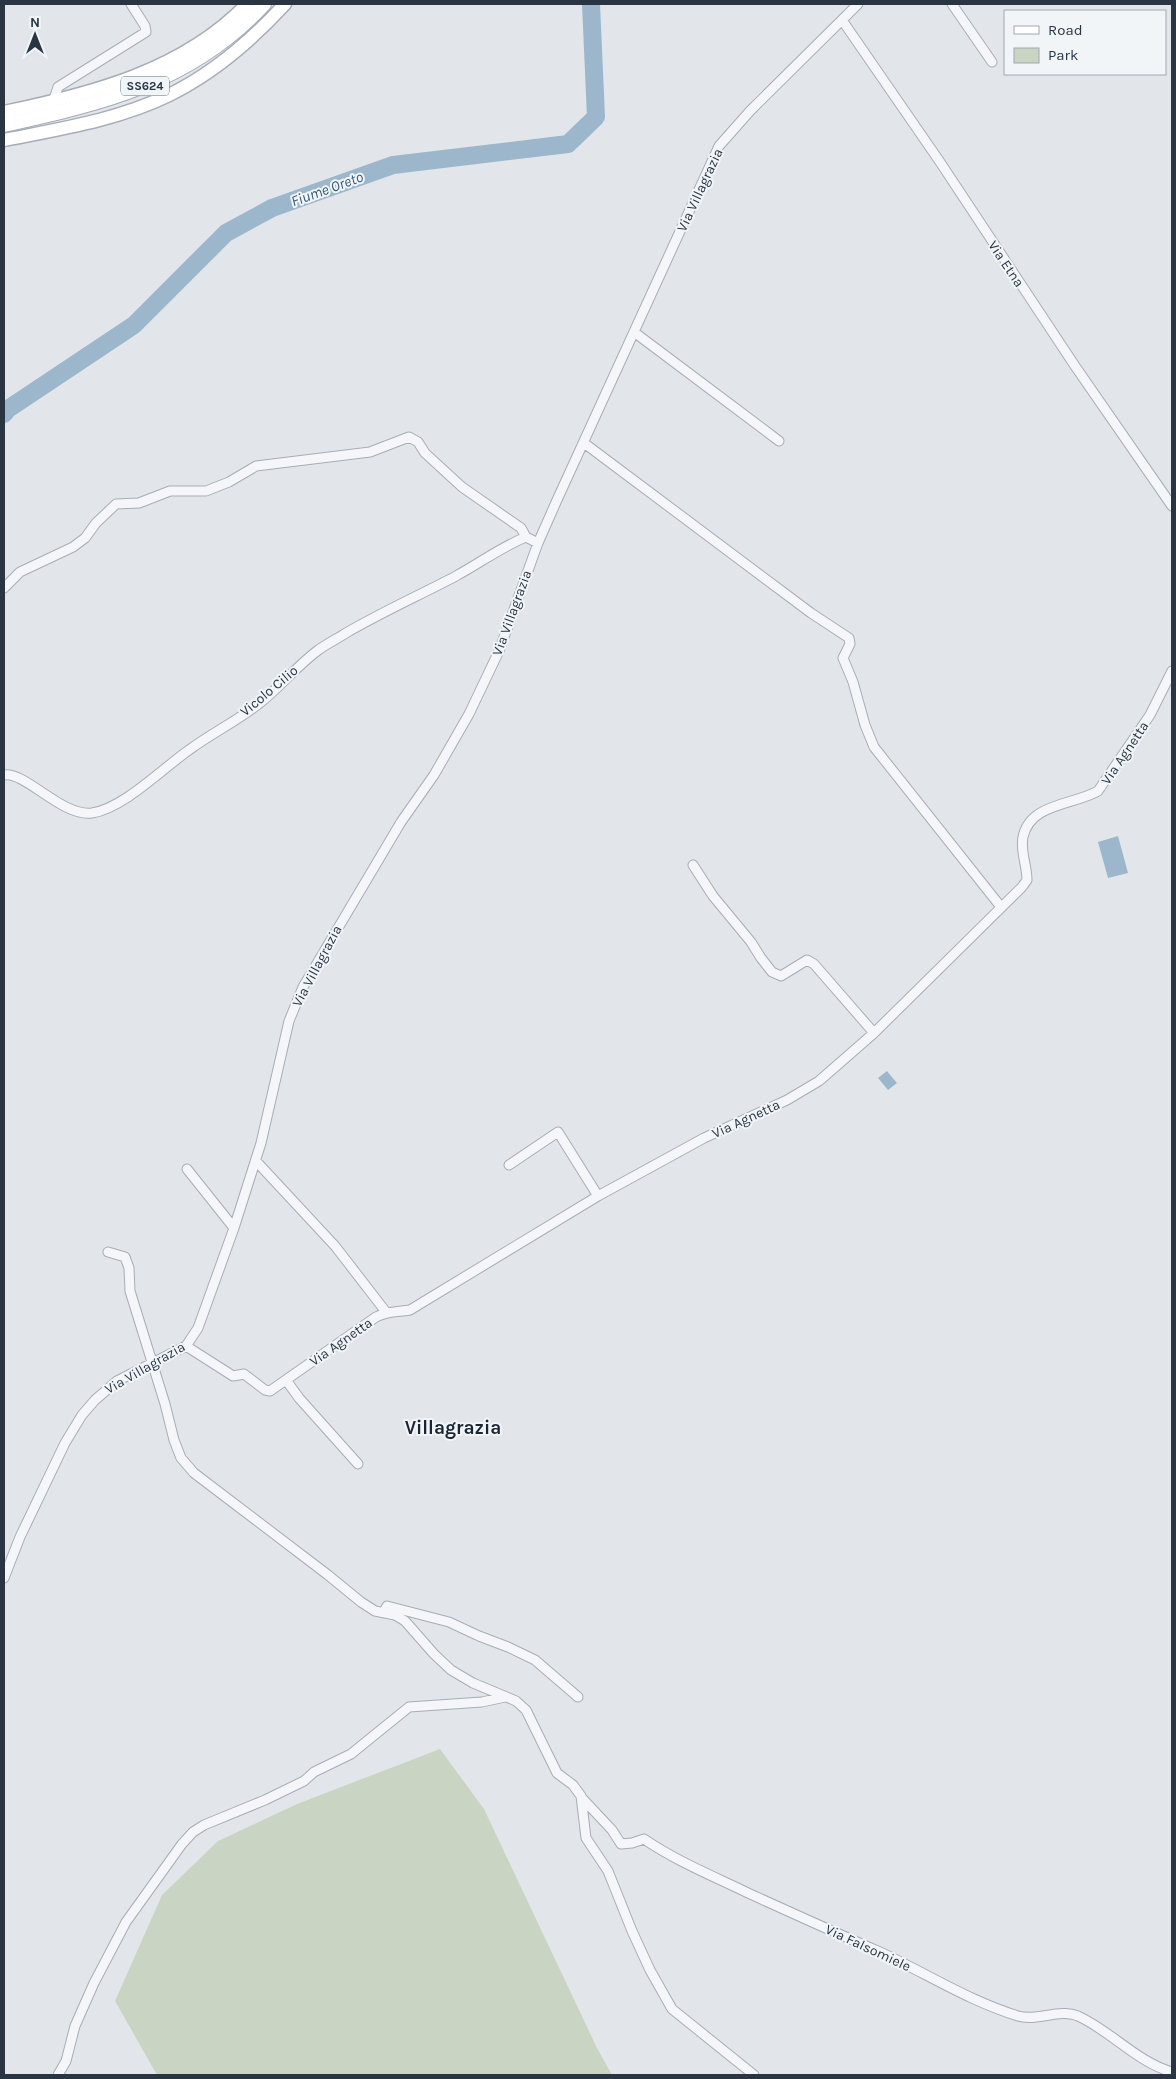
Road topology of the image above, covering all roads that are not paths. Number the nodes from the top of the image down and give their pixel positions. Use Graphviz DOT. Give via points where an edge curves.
graph roads {
  1 [pos="131,4"];
  2 [pos="247,4"];
  3 [pos="264,4"];
  4 [pos="285,4"];
  5 [pos="858,4"];
  6 [pos="952,4"];
  7 [pos="842,20"];
  8 [pos="992,62"];
  9 [pos="53,102"];
  10 [pos="4,112"];
  11 [pos="4,125"];
  12 [pos="4,145"];
  13 [pos="634,332"];
  14 [pos="779,441"];
  15 [pos="584,443"];
  16 [pos="1172,506"];
  17 [pos="526,537"];
  18 [pos="538,543"];
  19 [pos="4,588"];
  20 [pos="1172,671"];
  21 [pos="4,775"];
  22 [pos="692,865"];
  23 [pos="1002,907"];
  24 [pos="874,1033"];
  25 [pos="256,1161"];
  26 [pos="509,1165"];
  27 [pos="186,1169"];
  28 [pos="598,1196"];
  29 [pos="234,1228"];
  30 [pos="108,1252"];
  31 [pos="386,1312"];
  32 [pos="186,1346"];
  33 [pos="152,1365"];
  34 [pos="286,1380"];
  35 [pos="358,1464"];
  36 [pos="4,1578"];
  37 [pos="384,1612"];
  38 [pos="505,1697"];
  39 [pos="578,1697"];
  40 [pos="581,1796"];
  41 [pos="1172,2072"];
  42 [pos="58,2075"];
  43 [pos="754,2075"];
  1 -- 9 [label="street" via="146,32 58,87"];
  2 -- 9 [label="main road" via="194,48 136,76"];
  3 -- 11 [label="main road, SS624" via="213,50 163,79 115,97"];
  4 -- 12 [label="main road" via="260,32 226,60 167,96 97,120"];
  5 -- 7 [label="street, Via Villagrazia"];
  6 -- 8 [label="street"];
  7 -- 13 [label="street, Via Villagrazia" via="750,111 720,146"];
  7 -- 16 [label="street, Via Etna"];
  9 -- 10 [label="main road"];
  13 -- 14 [label="street"];
  13 -- 15 [label="street, Via Villagrazia"];
  15 -- 18 [label="street, Via Villagrazia"];
  15 -- 23 [label="street" via="849,638 850,644 843,658 874,747"];
  17 -- 18 [label="street"];
  17 -- 19 [label="street" via="521,528 462,487 425,453 418,442 409,437 353,456 256,466 206,491 170,491 139,503 116,504 85,538 20,572"];
  17 -- 21 [label="street, Vicolo Cilio" via="318,650 260,703 112,806 91,813 78,811 50,799 19,777"];
  18 -- 25 [label="street, Via Villagrazia" via="499,651 469,714 303,987 289,1021"];
  20 -- 23 [label="street, Via Agnetta" via="1150,715 1098,791 1054,806 1035,816 1027,827 1022,849 1027,880"];
  22 -- 24 [label="street" via="772,972 781,976 806,960 814,964"];
  23 -- 24 [label="street, Via Agnetta"];
  24 -- 28 [label="street, Via Agnetta" via="805,1090 704,1138"];
  25 -- 29 [label="street, Via Villagrazia"];
  25 -- 31 [label="street" via="335,1246"];
  26 -- 28 [label="street" via="558,1132"];
  27 -- 29 [label="street"];
  28 -- 31 [label="street, Via Agnetta" via="410,1310"];
  29 -- 32 [label="street, Via Villagrazia" via="198,1328"];
  30 -- 33 [label="street" via="125,1257 130,1291"];
  31 -- 34 [label="street, Via Agnetta"];
  32 -- 33 [label="street, Via Villagrazia"];
  32 -- 34 [label="street, Via Agnetta" via="233,1376 244,1374 264,1390 270,1391"];
  33 -- 36 [label="street, Via Villagrazia" via="107,1388 82,1415 20,1537"];
  33 -- 37 [label="street" via="174,1440 194,1473 361,1602 375,1611"];
  34 -- 35 [label="street"];
  37 -- 38 [label="street" via="405,1621 451,1670"];
  37 -- 39 [label="street" via="387,1606 434,1617 508,1647 535,1660"];
  38 -- 40 [label="street" via="526,1710 557,1773"];
  38 -- 42 [label="street" via="482,1702 409,1707 351,1754 314,1772 304,1781 193,1832 126,1922 94,1983"];
  40 -- 41 [label="street, Via Falsomiele" via="621,1844 644,1839 733,1886 987,2004 1020,2016 1076,2015 1141,2057"];
  40 -- 43 [label="street" via="586,1838 608,1871 632,1931 672,2009"];
}
